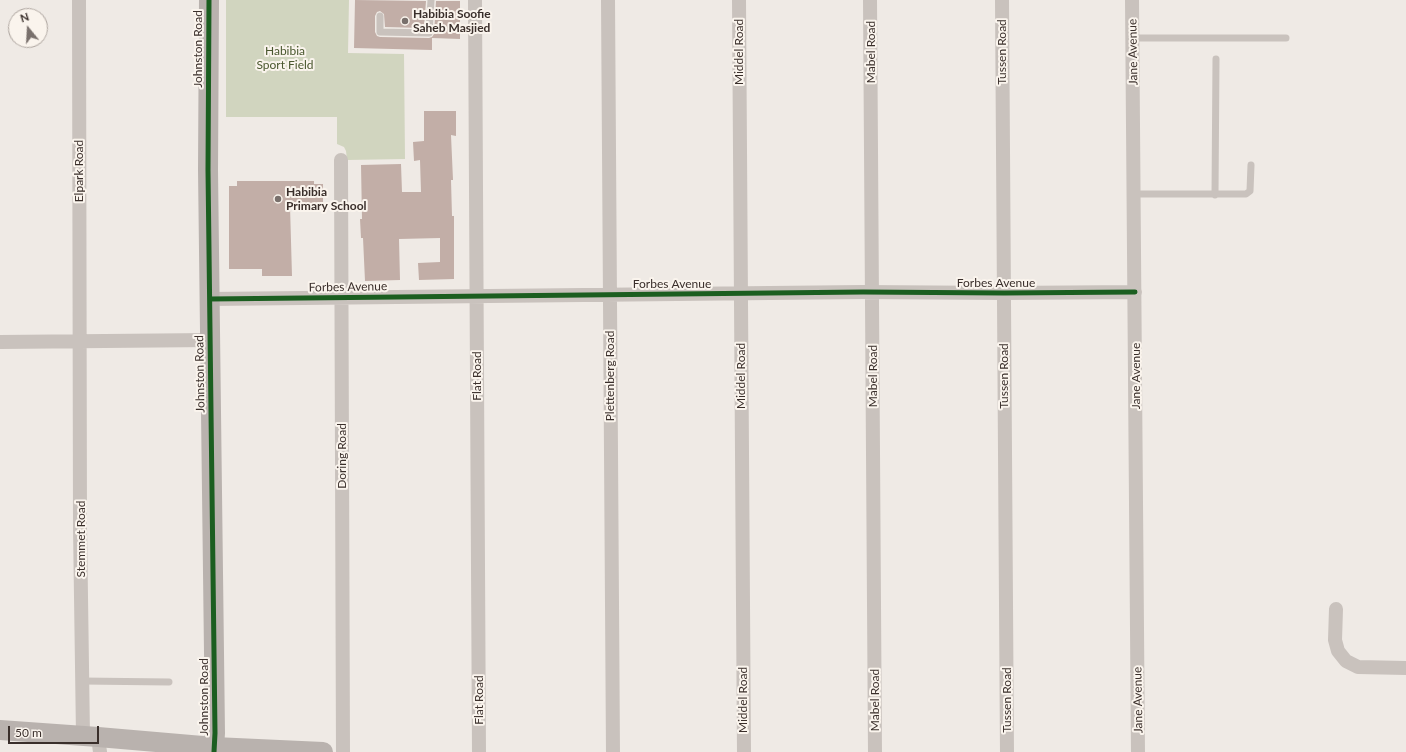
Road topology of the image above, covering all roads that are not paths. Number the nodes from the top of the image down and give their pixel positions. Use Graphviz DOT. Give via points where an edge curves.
graph roads {
  1 [pos="79,0"];
  2 [pos="209,0"];
  3 [pos="431,0"];
  4 [pos="475,0"];
  5 [pos="608,0"];
  6 [pos="739,0"];
  7 [pos="870,0"];
  8 [pos="1002,0"];
  9 [pos="1132,0"];
  10 [pos="380,16"];
  11 [pos="1133,38"];
  12 [pos="1286,38"];
  13 [pos="1216,59"];
  14 [pos="341,160"];
  15 [pos="1251,165"];
  16 [pos="1134,194"];
  17 [pos="1215,194"];
  18 [pos="872,292"];
  19 [pos="1135,292"];
  20 [pos="1004,293"];
  21 [pos="741,294"];
  22 [pos="610,295"];
  23 [pos="476,296"];
  24 [pos="342,298"];
  25 [pos="210,299"];
  26 [pos="210,340"];
  27 [pos="0,342"];
  28 [pos="80,342"];
  29 [pos="1336,609"];
  30 [pos="1406,668"];
  31 [pos="82,681"];
  32 [pos="169,682"];
  33 [pos="0,730"];
  34 [pos="93,741"];
  35 [pos="214,749"];
  36 [pos="323,752"];
  37 [pos="343,752"];
  38 [pos="479,752"];
  39 [pos="613,752"];
  40 [pos="744,752"];
  41 [pos="875,752"];
  42 [pos="1007,752"];
  43 [pos="1138,752"];
  1 -- 28 [label="street, Elpark Road"];
  2 -- 25 [label="street, Johnston Road"];
  3 -- 10 [label="lane" via="430,32 380,32"];
  4 -- 23 [label="street, Flat Road"];
  5 -- 22 [label="street, Plettenberg Road"];
  6 -- 21 [label="street, Middel Road"];
  7 -- 18 [label="street, Mabel Road"];
  8 -- 20 [label="street, Tussen Road"];
  9 -- 11 [label="street, Jane Avenue"];
  11 -- 12 [label="lane"];
  11 -- 16 [label="street, Jane Avenue"];
  13 -- 17 [label="lane"];
  14 -- 24 [label="street, Doring Road"];
  15 -- 17 [label="lane" via="1248,193"];
  16 -- 17 [label="lane"];
  16 -- 19 [label="street, Jane Avenue"];
  18 -- 20 [label="street, Forbes Avenue"];
  18 -- 21 [label="street, Forbes Avenue"];
  18 -- 41 [label="street, Mabel Road"];
  19 -- 20 [label="street, Forbes Avenue"];
  19 -- 43 [label="street, Jane Avenue"];
  20 -- 42 [label="street, Tussen Road"];
  21 -- 22 [label="street, Forbes Avenue"];
  21 -- 40 [label="street, Middel Road"];
  22 -- 23 [label="street, Forbes Avenue"];
  22 -- 39 [label="street, Plettenberg Road"];
  23 -- 24 [label="street, Forbes Avenue"];
  23 -- 38 [label="street, Flat Road"];
  24 -- 25 [label="street, Forbes Avenue"];
  24 -- 37 [label="street, Doring Road"];
  25 -- 26 [label="street, Johnston Road"];
  26 -- 28 [label="street"];
  26 -- 35 [label="street, Johnston Road"];
  27 -- 28 [label="street"];
  28 -- 31 [label="street, Stemmet Road"];
  29 -- 30 [label="street" via="1335,640 1338,651 1346,661 1358,667"];
  31 -- 32 [label="lane"];
  31 -- 34 [label="street, Stemmet Road"];
  33 -- 34 [label="street"];
  34 -- 35 [label="street"];
  35 -- 36 [label="street"];
}
